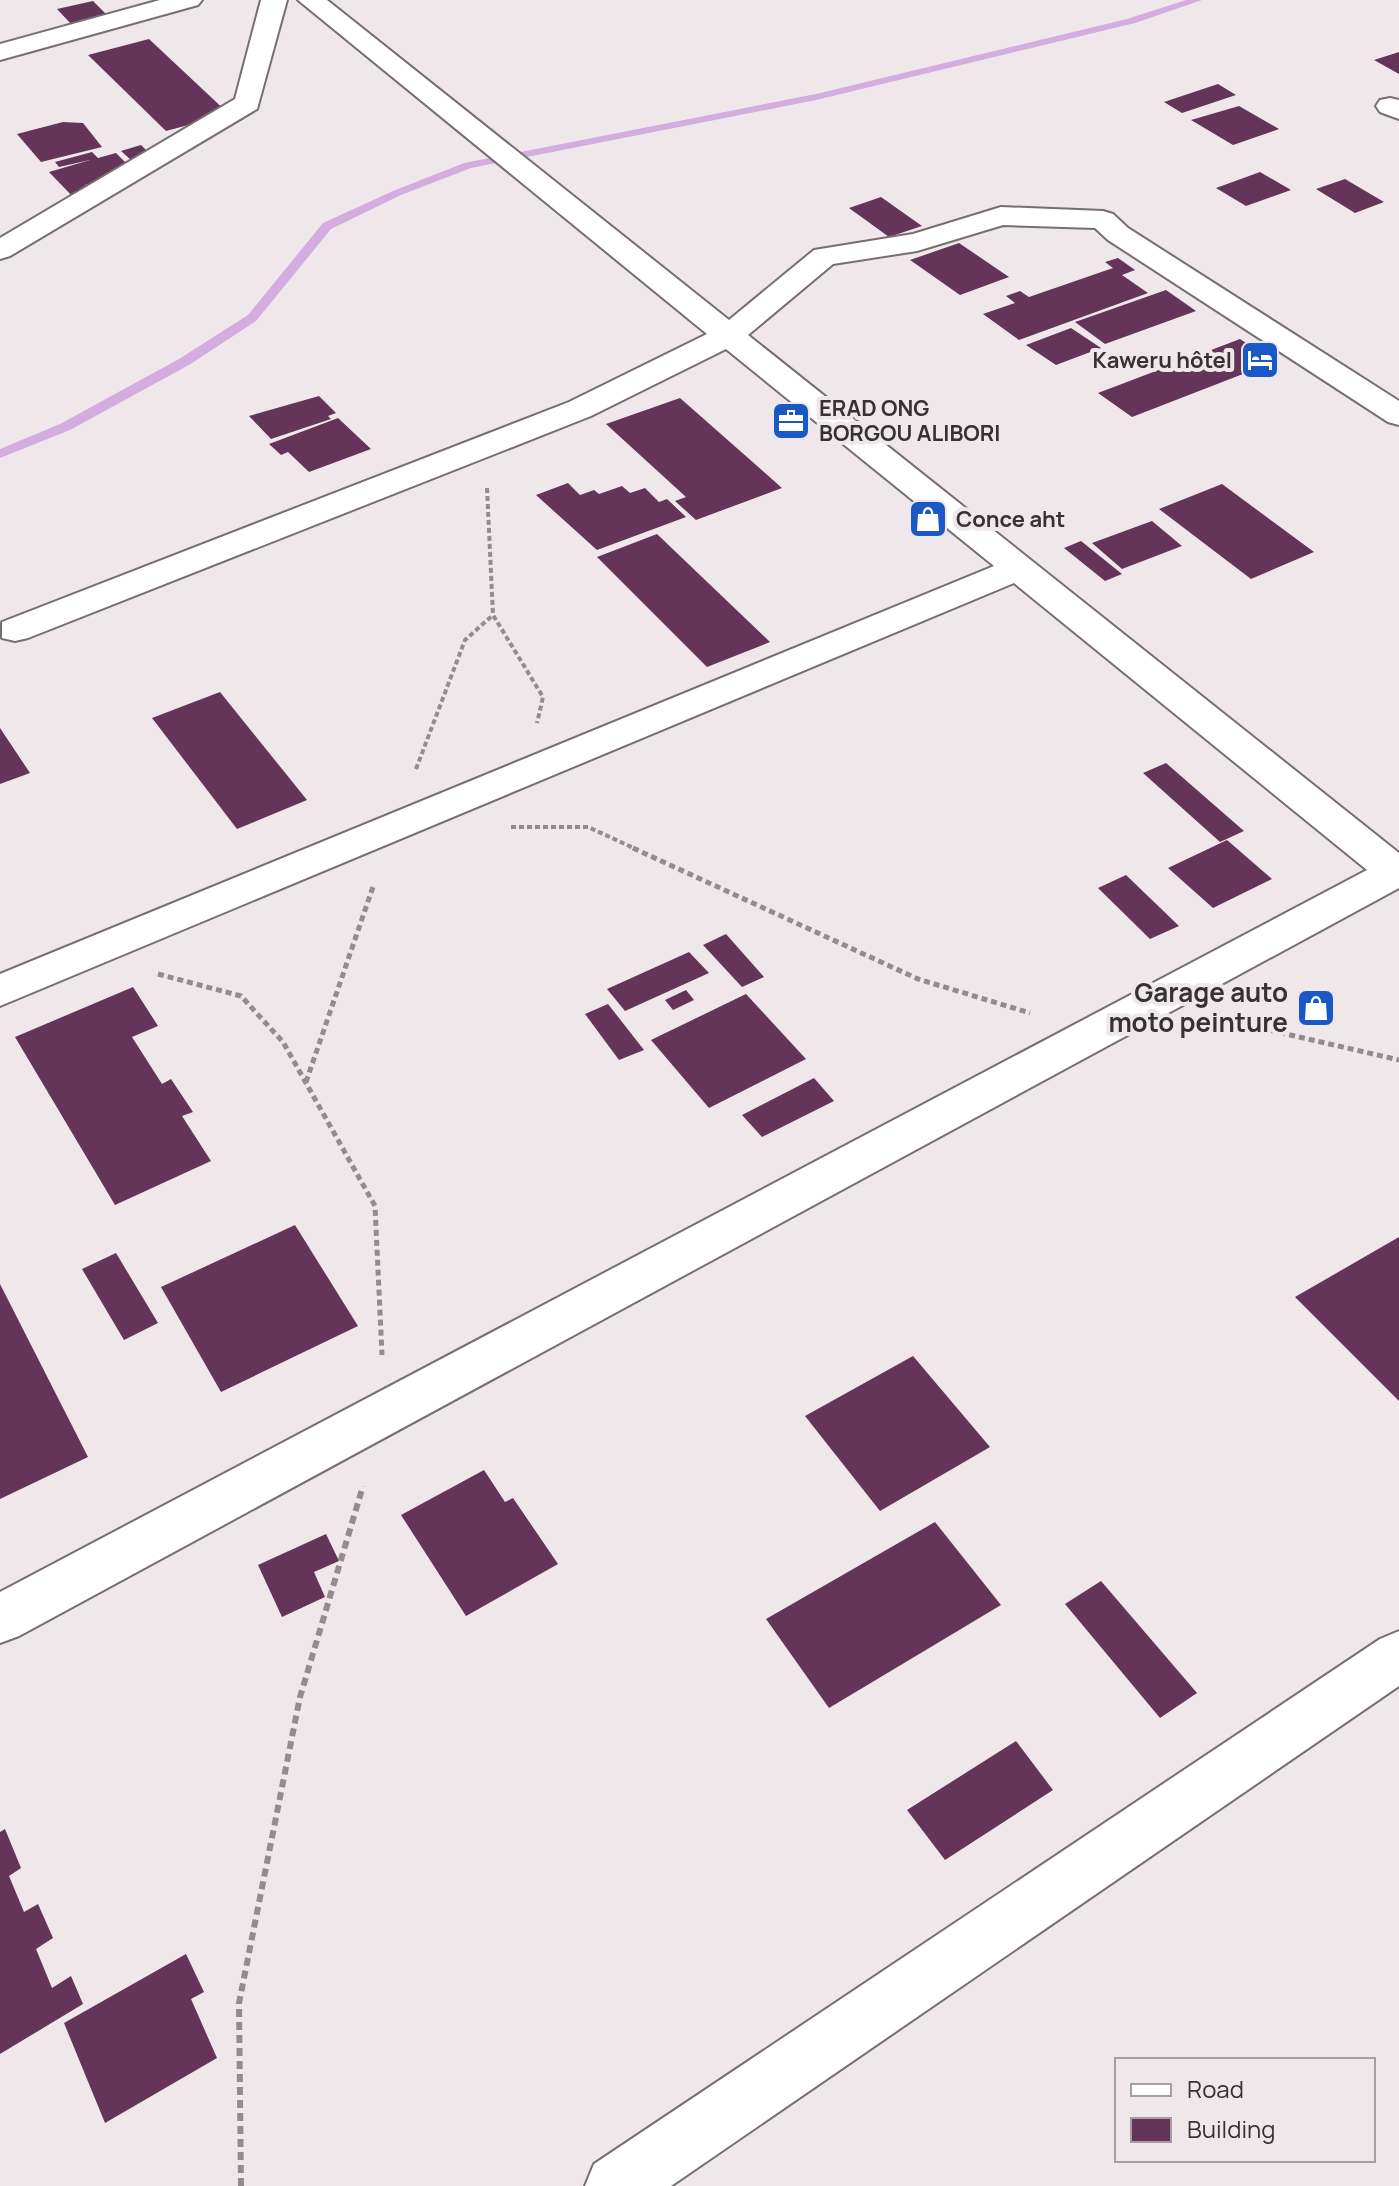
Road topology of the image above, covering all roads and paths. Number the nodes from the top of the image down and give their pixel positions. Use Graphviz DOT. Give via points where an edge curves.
graph roads {
  1 [pos="189,0"];
  2 [pos="274,0"];
  3 [pos="311,0"];
  4 [pos="0,52"];
  5 [pos="0,250"];
  6 [pos="728,336"];
  7 [pos="1399,415"];
  8 [pos="485,446"];
  9 [pos="1018,569"];
  10 [pos="15,630"];
  11 [pos="524,774"];
  12 [pos="498,827"];
  13 [pos="1398,872"];
  14 [pos="0,991"];
  15 [pos="1149,1003"];
  16 [pos="1034,1014"];
  17 [pos="1399,1060"];
  18 [pos="0,1619"];
  19 [pos="1399,1656"];
  20 [pos="616,2186"];
  1 -- 4 [label="street"];
  2 -- 5 [label="street" via="247,103"];
  3 -- 6 [label="street"];
  6 -- 7 [label="street" via="824,256 917,242 1001,216 1103,220"];
  6 -- 8 [label="street" via="580,409"];
  6 -- 9 [label="street"];
  8 -- 10 [label="street"];
  8 -- 11 [label="path" via="493,615 543,697"];
  9 -- 11 [label="street"];
  9 -- 13 [label="street"];
  11 -- 14 [label="street"];
  12 -- 16 [label="path" via="588,827 918,979"];
  13 -- 15 [label="street"];
  15 -- 17 [label="path"];
  15 -- 18 [label="street"];
  19 -- 20 [label="street"];
}
